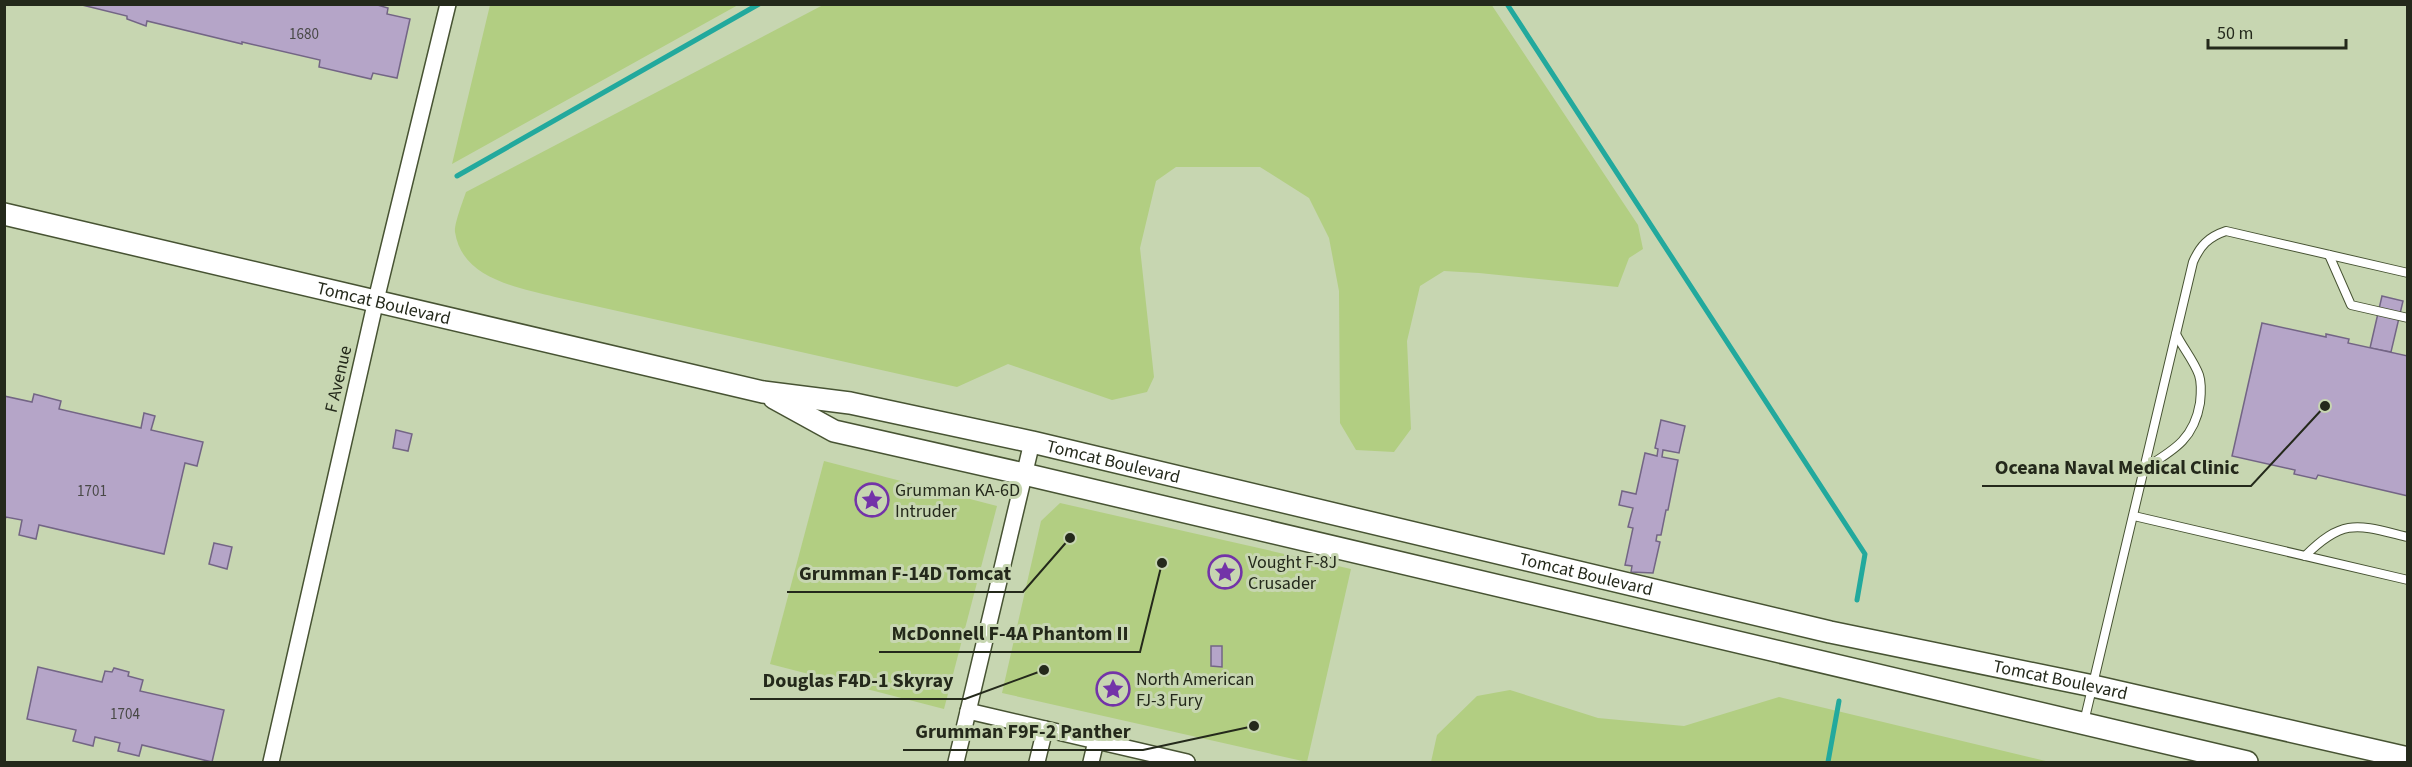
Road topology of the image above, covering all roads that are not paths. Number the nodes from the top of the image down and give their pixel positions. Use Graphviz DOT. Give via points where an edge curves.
graph roads {
  1 [pos="448,4"];
  2 [pos="4,214"];
  3 [pos="2330,255"];
  4 [pos="2408,273"];
  5 [pos="376,300"];
  6 [pos="2408,318"];
  7 [pos="2176,334"];
  8 [pos="763,392"];
  9 [pos="1032,442"];
  10 [pos="2145,468"];
  11 [pos="1024,474"];
  12 [pos="2134,516"];
  13 [pos="2408,537"];
  14 [pos="2305,556"];
  15 [pos="2408,580"];
  16 [pos="2093,686"];
  17 [pos="968,711"];
  18 [pos="2083,724"];
  19 [pos="1045,729"];
  20 [pos="1096,741"];
  21 [pos="1149,758"];
  22 [pos="2408,758"];
  23 [pos="271,762"];
  24 [pos="956,762"];
  25 [pos="1037,762"];
  26 [pos="1091,762"];
  27 [pos="1187,762"];
  28 [pos="2247,762"];
  1 -- 5 [label="street, F Avenue"];
  2 -- 5 [label="main road, Tomcat Boulevard"];
  3 -- 4 [label="lane"];
  3 -- 6 [label="lane" via="2351,305"];
  3 -- 7 [label="lane" via="2226,231 2217,234 2206,240 2193,262"];
  5 -- 8 [label="main road, Tomcat Boulevard"];
  5 -- 23 [label="street, F Avenue"];
  7 -- 10 [label="lane"];
  7 -- 10 [label="lane" via="2199,376 2202,391 2198,416 2177,448"];
  8 -- 9 [label="main road, Tomcat Boulevard" via="850,403"];
  8 -- 11 [label="main road, Tomcat Boulevard" via="834,431"];
  9 -- 11 [label="street"];
  9 -- 16 [label="main road, Tomcat Boulevard" via="1830,632"];
  10 -- 12 [label="lane"];
  11 -- 17 [label="street"];
  11 -- 18 [label="main road, Tomcat Boulevard"];
  12 -- 14 [label="lane"];
  12 -- 16 [label="lane"];
  13 -- 14 [label="lane" via="2359,526 2344,528 2331,533"];
  14 -- 15 [label="lane"];
  16 -- 18 [label="lane"];
  16 -- 22 [label="main road, Tomcat Boulevard"];
  17 -- 19 [label="street"];
  17 -- 24 [label="street"];
  18 -- 28 [label="main road, Tomcat Boulevard"];
  19 -- 20 [label="street"];
  19 -- 25 [label="street"];
  20 -- 21 [label="street"];
  20 -- 26 [label="street"];
  21 -- 27 [label="street"];
}
